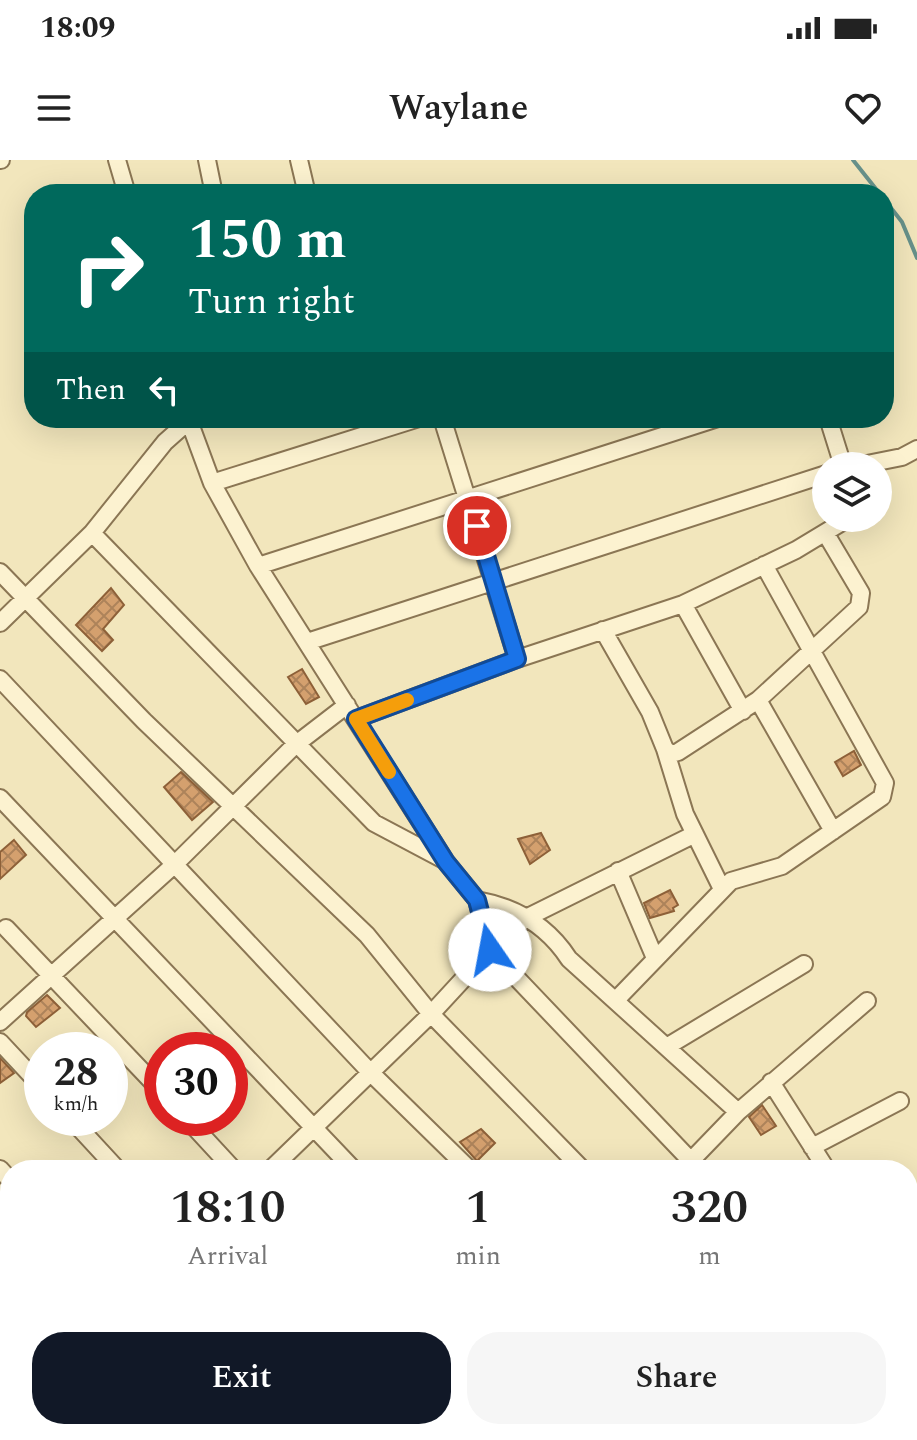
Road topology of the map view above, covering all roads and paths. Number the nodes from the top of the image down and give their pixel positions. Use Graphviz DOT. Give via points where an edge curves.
graph roads {
  1 [pos="117,160"];
  2 [pos="207,160"];
  3 [pos="299,160"];
  4 [pos="124,184"];
  5 [pos="212,184"];
  6 [pos="305,184"];
  7 [pos="180,428"];
  8 [pos="193,428"];
  9 [pos="367,428"];
  10 [pos="445,428"];
  11 [pos="684,428"];
  12 [pos="831,428"];
  13 [pos="917,449"];
  14 [pos="839,452"];
  15 [pos="892,459"];
  16 [pos="812,478"];
  17 [pos="212,483"];
  18 [pos="470,500"];
  19 [pos="829,532"];
  20 [pos="92,533"];
  21 [pos="826,534"];
  22 [pos="764,565"];
  23 [pos="258,566"];
  24 [pos="0,572"];
  25 [pos="491,580"];
  26 [pos="28,597"];
  27 [pos="683,604"];
  28 [pos="0,623"];
  29 [pos="603,630"];
  30 [pos="307,642"];
  31 [pos="811,648"];
  32 [pos="517,659"];
  33 [pos="0,679"];
  34 [pos="758,700"];
  35 [pos="743,711"];
  36 [pos="352,712"];
  37 [pos="295,745"];
  38 [pos="665,749"];
  39 [pos="0,798"];
  40 [pos="233,806"];
  41 [pos="411,808"];
  42 [pos="388,829"];
  43 [pos="833,831"];
  44 [pos="695,834"];
  45 [pos="446,862"];
  46 [pos="175,864"];
  47 [pos="618,871"];
  48 [pos="722,889"];
  49 [pos="477,900"];
  50 [pos="526,918"];
  51 [pos="115,919"];
  52 [pos="6,928"];
  53 [pos="490,950"];
  54 [pos="655,958"];
  55 [pos="804,964"];
  56 [pos="53,975"];
  57 [pos="616,1000"];
  58 [pos="867,1001"];
  59 [pos="431,1014"];
  60 [pos="0,1022"];
  61 [pos="0,1042"];
  62 [pos="668,1046"];
  63 [pos="24,1068"];
  64 [pos="370,1072"];
  65 [pos="144,1073"];
  66 [pos="771,1082"];
  67 [pos="900,1101"];
  68 [pos="738,1112"];
  69 [pos="313,1126"];
  70 [pos="87,1136"];
  71 [pos="203,1136"];
  72 [pos="812,1147"];
  73 [pos="109,1160"];
  74 [pos="225,1160"];
  75 [pos="280,1160"];
  76 [pos="345,1160"];
  77 [pos="460,1160"];
  78 [pos="573,1160"];
  79 [pos="682,1160"];
  80 [pos="693,1160"];
  81 [pos="820,1160"];
  1 -- 4 [label="street"];
  2 -- 5 [label="street"];
  3 -- 6 [label="street"];
  7 -- 20 [label="street"];
  8 -- 17 [label="street"];
  9 -- 17 [label="street"];
  10 -- 18 [label="street"];
  11 -- 18 [label="street"];
  12 -- 14 [label="street"];
  13 -- 15 [label="street"];
  16 -- 25 [label="street"];
  17 -- 23 [label="street"];
  18 -- 23 [label="street"];
  18 -- 25 [label="street"];
  19 -- 21 [label="street"];
  20 -- 26 [label="street"];
  20 -- 37 [label="street"];
  21 -- 22 [label="street"];
  21 -- 31 [label="street" via="862,601"];
  22 -- 27 [label="street"];
  22 -- 31 [label="street"];
  23 -- 30 [label="street"];
  24 -- 26 [label="street"];
  25 -- 30 [label="street"];
  25 -- 32 [label="street"];
  26 -- 28 [label="street"];
  26 -- 40 [label="street" via="144,721"];
  27 -- 29 [label="street"];
  27 -- 35 [label="street"];
  29 -- 32 [label="street"];
  29 -- 38 [label="street"];
  30 -- 36 [label="street"];
  31 -- 34 [label="street"];
  31 -- 43 [label="street" via="885,783 882,797"];
  32 -- 36 [label="street"];
  33 -- 46 [label="street"];
  34 -- 35 [label="street"];
  34 -- 43 [label="street"];
  35 -- 38 [label="street" via="678,752"];
  36 -- 37 [label="street"];
  36 -- 41 [label="street"];
  37 -- 40 [label="street"];
  37 -- 42 [label="street" via="374,823"];
  38 -- 44 [label="street"];
  39 -- 51 [label="street"];
  40 -- 46 [label="street"];
  40 -- 59 [label="street" via="367,935"];
  41 -- 42 [label="street"];
  41 -- 45 [label="street"];
  42 -- 45 [label="street"];
  43 -- 48 [label="street" via="782,866 731,881"];
  44 -- 47 [label="street"];
  44 -- 48 [label="street"];
  45 -- 49 [label="street"];
  46 -- 51 [label="street"];
  46 -- 64 [label="street"];
  47 -- 50 [label="street"];
  47 -- 54 [label="street"];
  48 -- 54 [label="street"];
  49 -- 50 [label="street"];
  49 -- 53 [label="street"];
  50 -- 53 [label="street"];
  50 -- 57 [label="street" via="550,934 569,959"];
  51 -- 56 [label="street"];
  51 -- 69 [label="street"];
  52 -- 56 [label="street"];
  53 -- 59 [label="street"];
  53 -- 79 [label="street"];
  54 -- 57 [label="street"];
  55 -- 62 [label="street"];
  56 -- 60 [label="street"];
  56 -- 65 [label="street"];
  57 -- 62 [label="street"];
  58 -- 66 [label="street"];
  59 -- 64 [label="street"];
  59 -- 78 [label="street"];
  61 -- 63 [label="street"];
  62 -- 68 [label="street"];
  64 -- 69 [label="street"];
  64 -- 77 [label="street"];
  66 -- 68 [label="street"];
  66 -- 72 [label="street"];
  67 -- 72 [label="street"];
  68 -- 80 [label="street"];
  69 -- 75 [label="street"];
  69 -- 76 [label="street"];
  70 -- 73 [label="street"];
  71 -- 74 [label="street"];
  72 -- 81 [label="street"];
}
